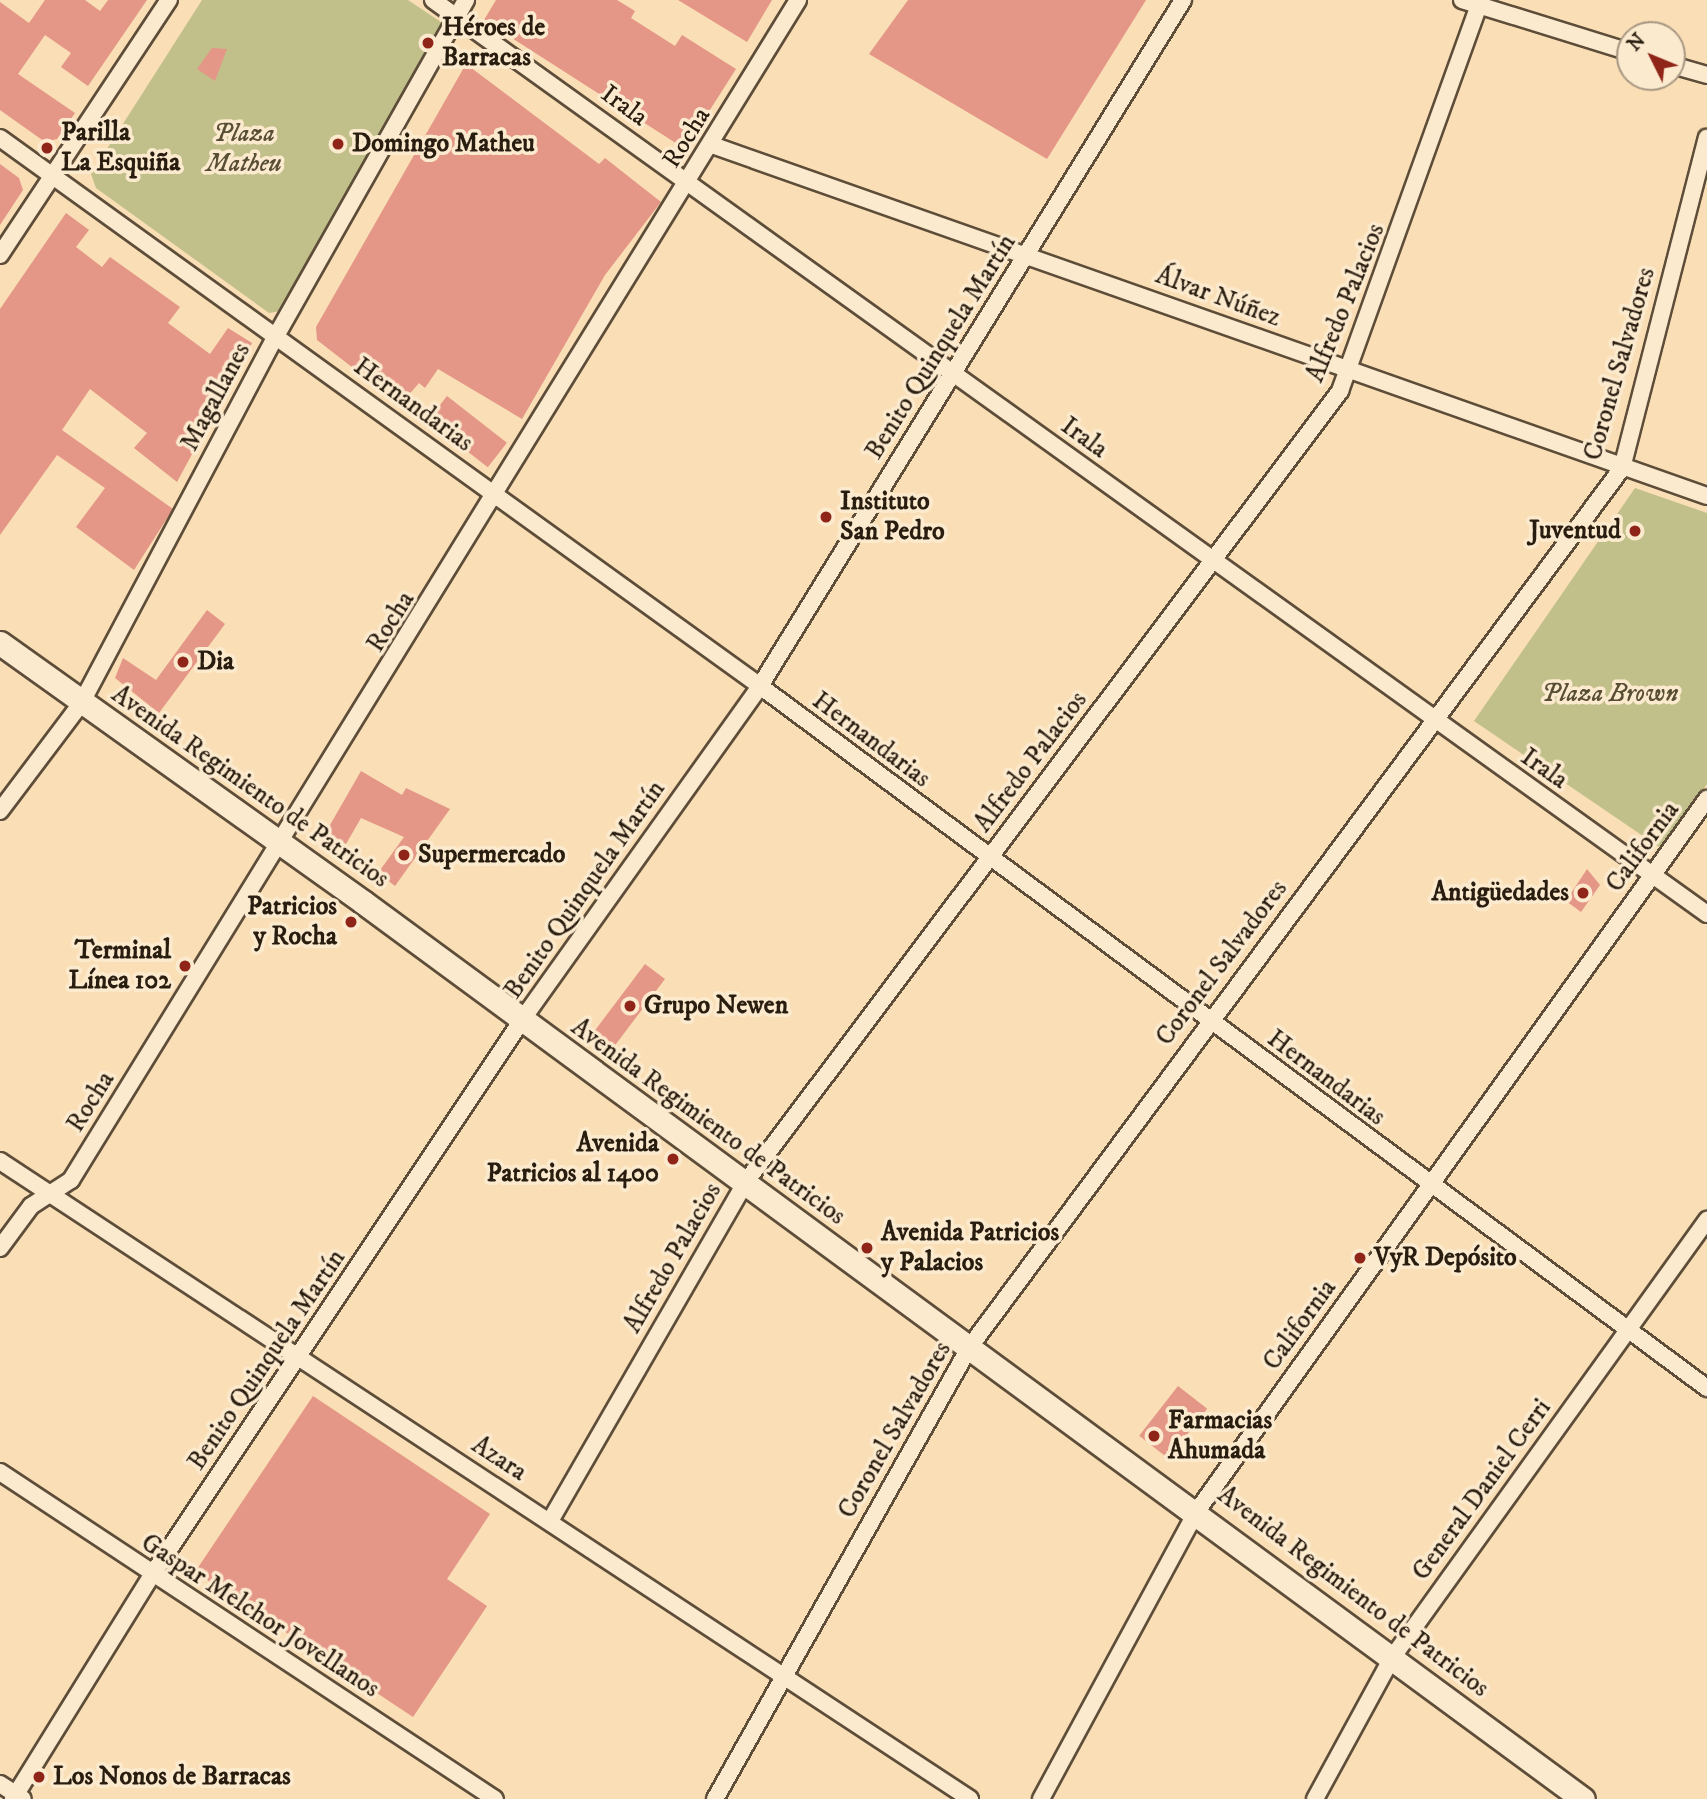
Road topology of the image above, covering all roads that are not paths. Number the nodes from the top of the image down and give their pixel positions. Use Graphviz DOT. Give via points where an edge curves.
graph roads {
  1 [pos="169,0"];
  2 [pos="433,0"];
  3 [pos="466,0"];
  4 [pos="798,0"];
  5 [pos="1183,0"];
  6 [pos="1462,0"];
  7 [pos="1480,3"];
  8 [pos="457,16"];
  9 [pos="1616,47"];
  10 [pos="1686,69"];
  11 [pos="1707,75"];
  12 [pos="0,138"];
  13 [pos="1707,138"];
  14 [pos="712,145"];
  15 [pos="52,176"];
  16 [pos="689,182"];
  17 [pos="1027,254"];
  18 [pos="0,255"];
  19 [pos="276,336"];
  20 [pos="1352,371"];
  21 [pos="954,373"];
  22 [pos="1622,468"];
  23 [pos="497,496"];
  24 [pos="1707,496"];
  25 [pos="1213,563"];
  26 [pos="0,643"];
  27 [pos="760,686"];
  28 [pos="82,702"];
  29 [pos="1434,723"];
  30 [pos="1707,799"];
  31 [pos="0,811"];
  32 [pos="283,844"];
  33 [pos="988,859"];
  34 [pos="1653,876"];
  35 [pos="1707,914"];
  36 [pos="523,1020"];
  37 [pos="1208,1021"];
  38 [pos="0,1160"];
  39 [pos="745,1183"];
  40 [pos="1429,1185"];
  41 [pos="51,1194"];
  42 [pos="1707,1220"];
  43 [pos="0,1248"];
  44 [pos="1627,1330"];
  45 [pos="969,1348"];
  46 [pos="300,1358"];
  47 [pos="1707,1388"];
  48 [pos="0,1472"];
  49 [pos="1197,1511"];
  50 [pos="550,1521"];
  51 [pos="152,1575"];
  52 [pos="1392,1658"];
  53 [pos="785,1675"];
  54 [pos="0,1784"];
  55 [pos="17,1797"];
  56 [pos="495,1799"];
  57 [pos="715,1799"];
  58 [pos="970,1799"];
  59 [pos="1041,1799"];
  60 [pos="1315,1799"];
  61 [pos="1583,1799"];
  1 -- 15 [label="street"];
  2 -- 8 [label="street, Irala"];
  3 -- 8 [label="street, Magallanes"];
  4 -- 14 [label="street, Rocha"];
  5 -- 17 [label="street, Benito Quinquela Martín"];
  6 -- 7 [label="street"];
  7 -- 9 [label="street"];
  7 -- 20 [label="street, Alfredo Palacios"];
  8 -- 16 [label="street, Irala"];
  8 -- 19 [label="street, Magallanes"];
  10 -- 11 [label="street"];
  12 -- 15 [label="street, Hernandarias"];
  13 -- 22 [label="street, Coronel Salvadores"];
  14 -- 16 [label="street, Rocha"];
  14 -- 17 [label="street, Álvar Núñez"];
  15 -- 18 [label="street"];
  15 -- 19 [label="street, Hernandarias"];
  16 -- 21 [label="street, Irala"];
  16 -- 23 [label="street, Rocha"];
  17 -- 20 [label="street, Álvar Núñez"];
  17 -- 21 [label="street, Benito Quinquela Martín"];
  19 -- 23 [label="street, Hernandarias"];
  19 -- 28 [label="street, Magallanes"];
  20 -- 22 [label="street, Álvar Núñez"];
  20 -- 25 [label="street, Alfredo Palacios"];
  21 -- 25 [label="street, Irala"];
  21 -- 27 [label="street, Benito Quinquela Martín"];
  22 -- 24 [label="street, Álvar Núñez"];
  22 -- 29 [label="street, Coronel Salvadores"];
  23 -- 27 [label="street, Hernandarias"];
  23 -- 32 [label="street, Rocha"];
  25 -- 29 [label="street, Irala"];
  25 -- 33 [label="street, Alfredo Palacios"];
  26 -- 28 [label="main road, Avenida Regimiento de Patricios"];
  27 -- 33 [label="street, Hernandarias"];
  27 -- 36 [label="street, Benito Quinquela Martín"];
  28 -- 31 [label="street, Magallanes"];
  28 -- 32 [label="main road, Avenida Regimiento de Patricios"];
  29 -- 34 [label="street, Irala"];
  29 -- 37 [label="street, Coronel Salvadores"];
  30 -- 34 [label="street, California"];
  32 -- 36 [label="main road, Avenida Regimiento de Patricios"];
  32 -- 41 [label="street, Rocha" via="71,1180"];
  33 -- 37 [label="street, Hernandarias"];
  33 -- 39 [label="street, Alfredo Palacios"];
  34 -- 35 [label="street, Irala"];
  34 -- 40 [label="street, California"];
  36 -- 39 [label="main road, Avenida Regimiento de Patricios"];
  36 -- 46 [label="street, Benito Quinquela Martín"];
  37 -- 40 [label="street, Hernandarias"];
  37 -- 45 [label="street, Coronel Salvadores"];
  38 -- 41 [label="street, Azara"];
  39 -- 45 [label="main road, Avenida Regimiento de Patricios"];
  39 -- 50 [label="street, Alfredo Palacios"];
  40 -- 44 [label="street, Hernandarias"];
  40 -- 49 [label="street, California"];
  41 -- 43 [label="street, Rocha" via="31,1206"];
  41 -- 46 [label="street, Azara"];
  42 -- 44 [label="street, General Daniel Cerri"];
  44 -- 47 [label="street, Hernandarias"];
  44 -- 52 [label="street, General Daniel Cerri"];
  45 -- 49 [label="main road, Avenida Regimiento de Patricios"];
  45 -- 53 [label="street, Coronel Salvadores"];
  46 -- 50 [label="street, Azara"];
  46 -- 51 [label="street, Benito Quinquela Martín"];
  48 -- 51 [label="street, Gaspar Melchor Jovellanos"];
  49 -- 52 [label="main road, Avenida Regimiento de Patricios"];
  49 -- 59 [label="street, California"];
  50 -- 53 [label="street, Azara"];
  51 -- 55 [label="street, Benito Quinquela Martín"];
  51 -- 56 [label="street, Gaspar Melchor Jovellanos"];
  52 -- 60 [label="street, General Daniel Cerri"];
  52 -- 61 [label="main road, Avenida Regimiento de Patricios"];
  53 -- 57 [label="street, Coronel Salvadores"];
  53 -- 58 [label="street, Azara"];
  54 -- 55 [label="street"];
}
